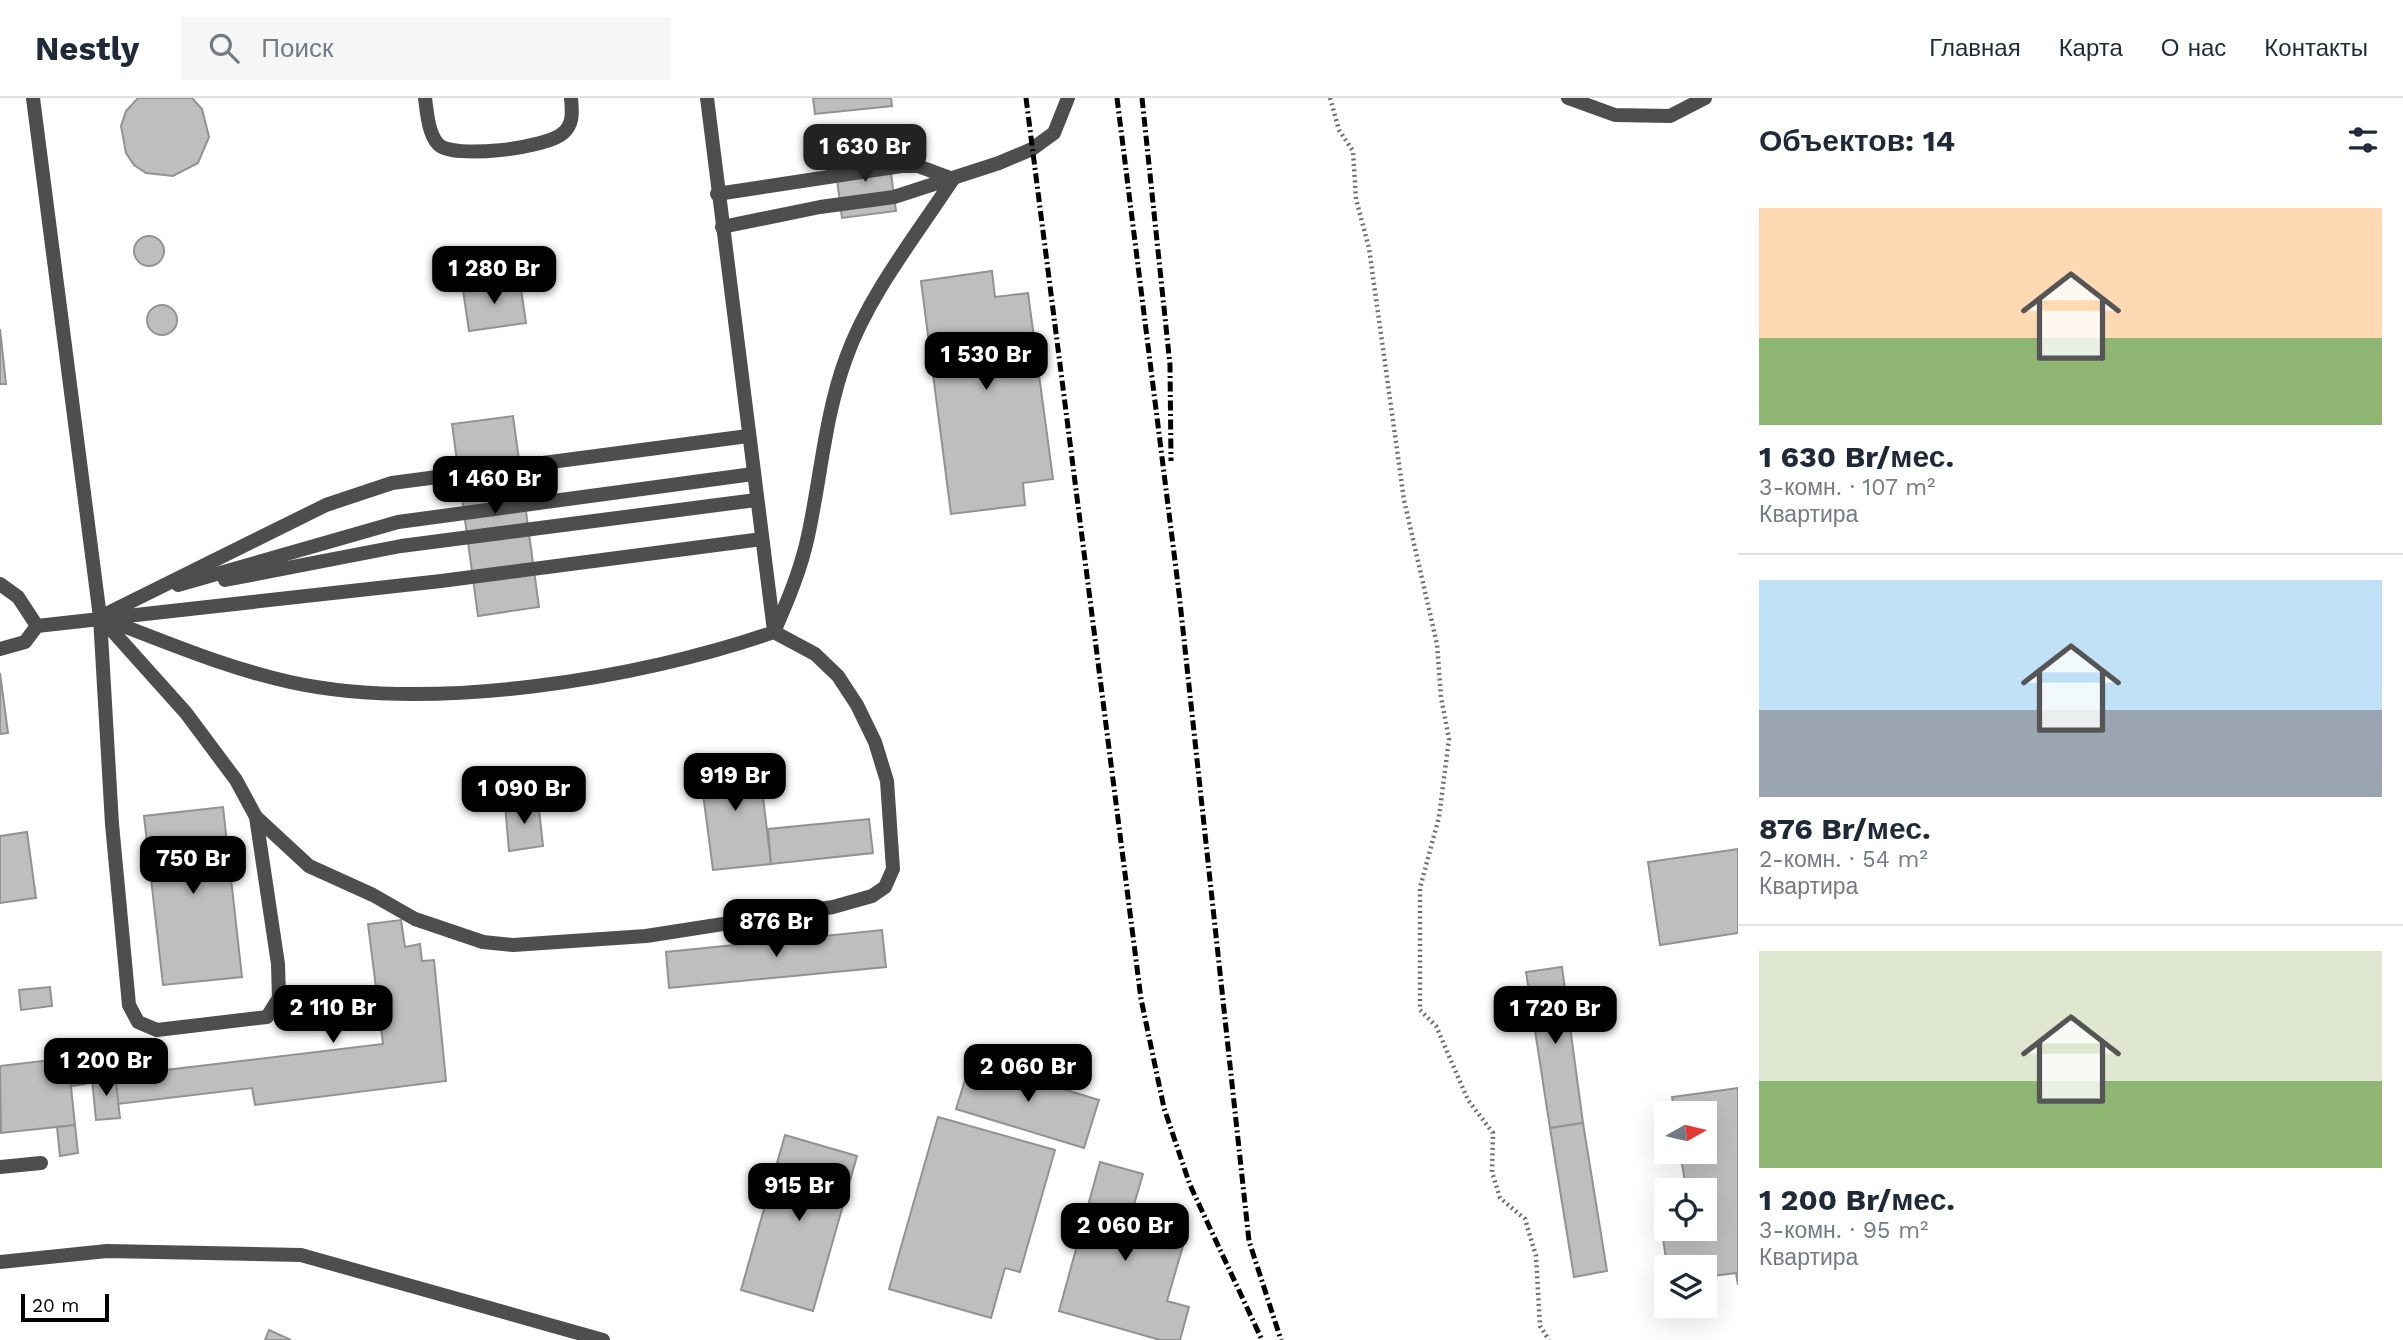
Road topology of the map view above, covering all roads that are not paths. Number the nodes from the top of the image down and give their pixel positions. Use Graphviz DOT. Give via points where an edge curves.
graph roads {
  1 [pos="33,98"];
  2 [pos="425,98"];
  3 [pos="571,98"];
  4 [pos="707,98"];
  5 [pos="1068,98"];
  6 [pos="1568,98"];
  7 [pos="1705,98"];
  8 [pos="953,179"];
  9 [pos="717,194"];
  10 [pos="722,227"];
  11 [pos="748,436"];
  12 [pos="753,474"];
  13 [pos="756,500"];
  14 [pos="762,539"];
  15 [pos="0,584"];
  16 [pos="138,597"];
  17 [pos="100,617"];
  18 [pos="37,626"];
  19 [pos="775,632"];
  20 [pos="0,649"];
  21 [pos="256,817"];
  22 [pos="41,1163"];
  23 [pos="0,1167"];
  24 [pos="0,1262"];
  25 [pos="603,1340"];
  1 -- 17 [label="lane"];
  2 -- 3 [label="lane" via="437,144 456,151 550,142 572,122"];
  4 -- 9 [label="lane"];
  5 -- 8 [label="lane" via="1060,125 1044,142"];
  6 -- 7 [label="lane" via="1615,115 1670,116"];
  8 -- 9 [label="lane" via="918,166 901,166"];
  8 -- 10 [label="lane" via="894,197"];
  8 -- 19 [label="lane" via="879,293 846,356 808,536"];
  9 -- 10 [label="lane"];
  10 -- 11 [label="lane"];
  11 -- 12 [label="lane"];
  11 -- 16 [label="lane" via="392,483 326,505"];
  12 -- 13 [label="lane"];
  12 -- 16 [label="lane" via="398,522"];
  13 -- 14 [label="lane"];
  13 -- 16 [label="lane" via="401,546"];
  14 -- 17 [label="lane" via="405,585"];
  14 -- 19 [label="lane"];
  15 -- 18 [label="lane" via="18,597"];
  16 -- 17 [label="lane"];
  17 -- 18 [label="lane"];
  17 -- 19 [label="lane" via="224,664 291,682 373,694 474,690 592,677 725,649"];
  17 -- 21 [label="lane" via="186,713 236,780"];
  17 -- 21 [label="lane" via="125,980 129,1005 138,1022 157,1030 245,1021 267,1017 279,998 270,893"];
  18 -- 20 [label="lane" via="25,642"];
  19 -- 21 [label="lane" via="815,654 838,676 875,742 887,781 893,869 885,887 872,896 646,936 513,945 483,942 415,919 309,866"];
  22 -- 23 [label="lane"];
  24 -- 25 [label="lane" via="107,1251 301,1255"];
}
